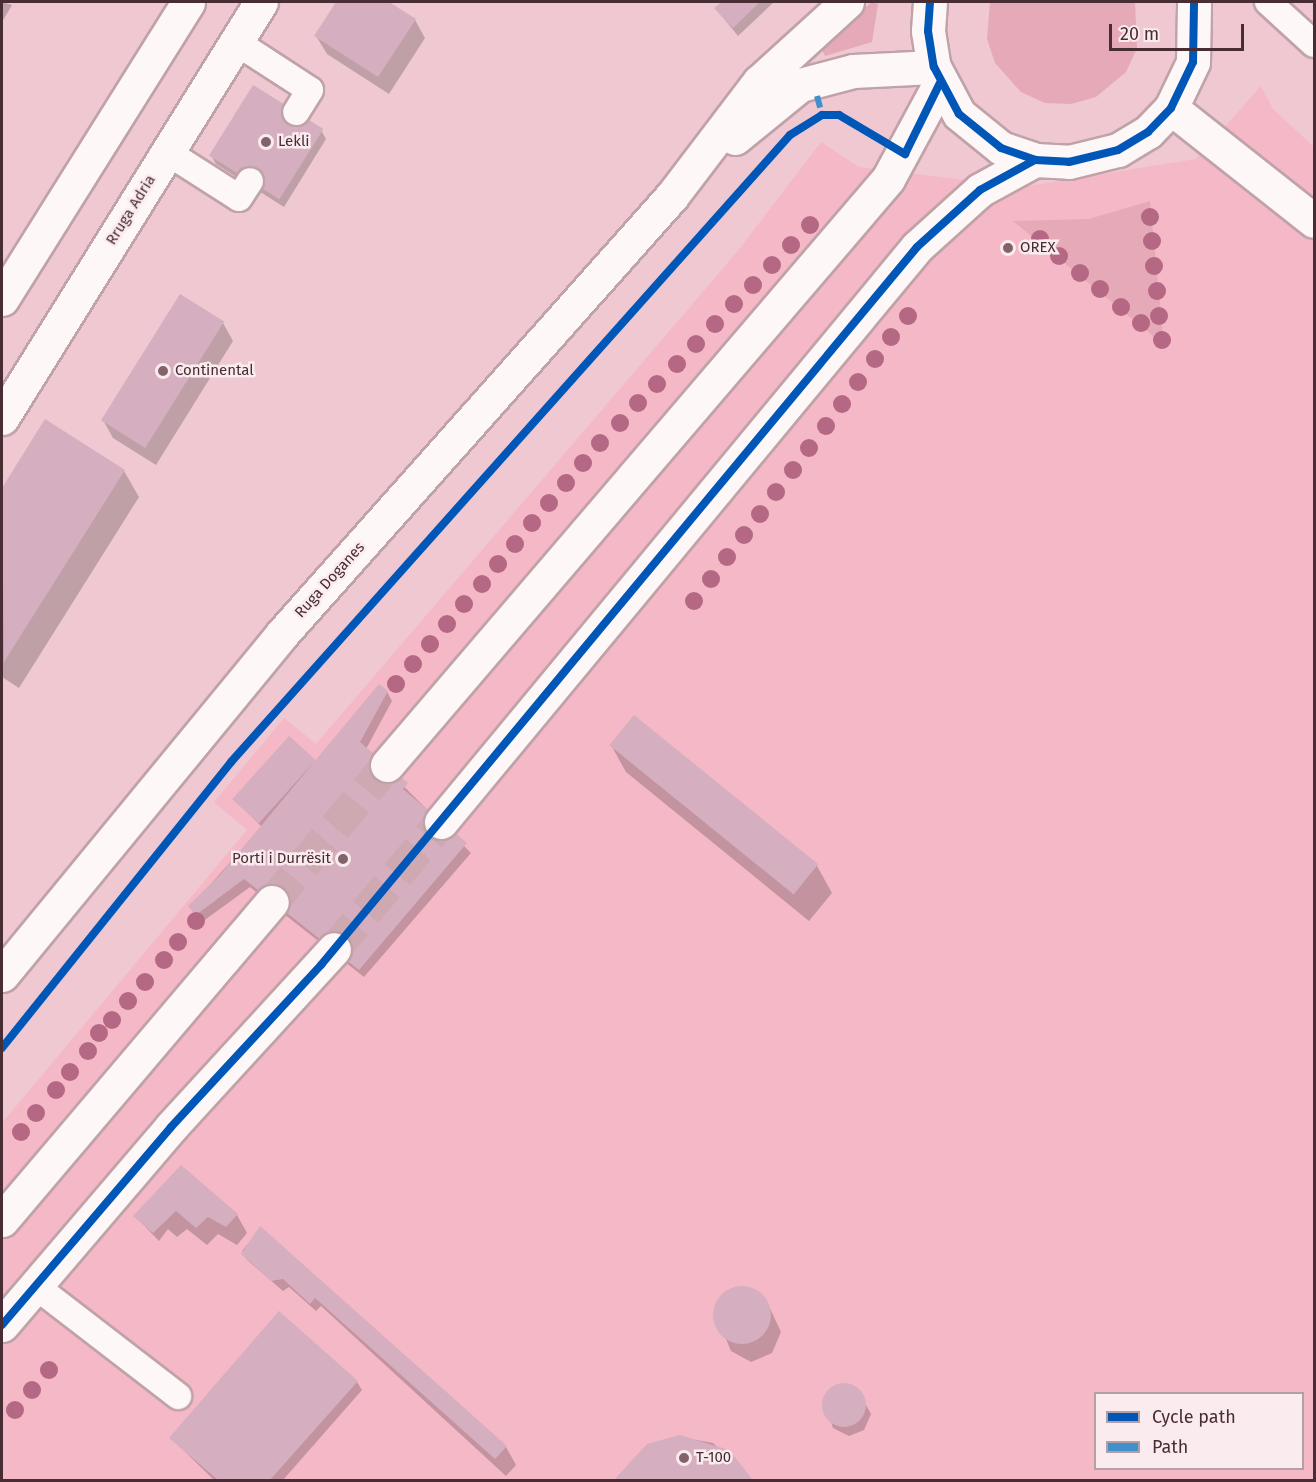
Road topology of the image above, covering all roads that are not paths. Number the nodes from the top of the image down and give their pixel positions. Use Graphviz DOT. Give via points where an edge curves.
graph roads {
  1 [pos="188,2"];
  2 [pos="261,2"];
  3 [pos="848,2"];
  4 [pos="930,2"];
  5 [pos="1268,2"];
  6 [pos="1197,5"];
  7 [pos="236,42"];
  8 [pos="1314,44"];
  9 [pos="937,75"];
  10 [pos="1171,108"];
  11 [pos="296,112"];
  12 [pos="167,152"];
  13 [pos="1035,160"];
  14 [pos="250,181"];
  15 [pos="672,196"];
  16 [pos="1314,221"];
  17 [pos="2,299"];
  18 [pos="2,418"];
  19 [pos="387,765"];
  20 [pos="441,822"];
  21 [pos="272,902"];
  22 [pos="334,949"];
  23 [pos="2,975"];
  24 [pos="2,1220"];
  25 [pos="34,1285"];
  26 [pos="2,1325"];
  27 [pos="178,1396"];
  1 -- 17 [label="main road"];
  2 -- 7 [label="main road, Rruga Adria"];
  3 -- 15 [label="main road" via="782,56"];
  4 -- 9 [label="main road"];
  5 -- 8 [label="lane"];
  6 -- 10 [label="main road" via="1193,62"];
  7 -- 11 [label="lane" via="310,90"];
  7 -- 12 [label="main road, Rruga Adria"];
  9 -- 13 [label="main road" via="972,128 1001,148"];
  9 -- 15 [label="main road" via="853,71 800,85"];
  9 -- 19 [label="main road" via="888,179"];
  10 -- 13 [label="main road" via="1148,132 1118,150 1086,160"];
  10 -- 16 [label="main road"];
  12 -- 14 [label="lane" via="239,198"];
  12 -- 18 [label="main road, Rruga Adria"];
  13 -- 20 [label="main road" via="980,190 917,247"];
  15 -- 23 [label="main road, Ruga Doganes" via="274,643"];
  21 -- 24 [label="main road"];
  22 -- 25 [label="main road"];
  25 -- 26 [label="main road"];
  25 -- 27 [label="lane"];
}
